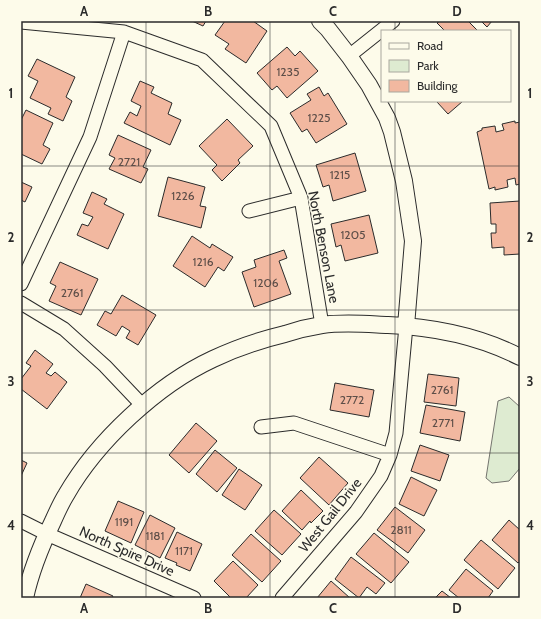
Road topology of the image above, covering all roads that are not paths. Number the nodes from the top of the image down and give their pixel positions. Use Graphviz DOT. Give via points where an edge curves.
graph roads {
  1 [pos="320,21"];
  2 [pos="393,21"];
  3 [pos="21,22"];
  4 [pos="382,30"];
  5 [pos="381,31"];
  6 [pos="124,32"];
  7 [pos="349,56"];
  8 [pos="301,198"];
  9 [pos="249,210"];
  10 [pos="21,284"];
  11 [pos="21,303"];
  12 [pos="322,325"];
  13 [pos="406,326"];
  14 [pos="520,357"];
  15 [pos="143,406"];
  16 [pos="261,427"];
  17 [pos="390,455"];
  18 [pos="21,521"];
  19 [pos="47,534"];
  20 [pos="26,598"];
  21 [pos="194,598"];
  22 [pos="282,598"];
  1 -- 7 [label="street"];
  2 -- 4 [label="street"];
  3 -- 6 [label="street, North Benson Lane"];
  5 -- 7 [label="street"];
  6 -- 8 [label="street, North Benson Lane" via="202,60 271,126"];
  6 -- 10 [label="street" via="90,137"];
  7 -- 13 [label="street" via="387,118 404,181 413,241"];
  8 -- 9 [label="street"];
  8 -- 12 [label="street, North Benson Lane"];
  11 -- 15 [label="street" via="64,329 105,366"];
  12 -- 13 [label="street"];
  12 -- 15 [label="street" via="266,338 212,360 185,374"];
  13 -- 14 [label="street" via="469,337"];
  13 -- 17 [label="street, West Gail Drive" via="396,432"];
  15 -- 19 [label="street" via="114,433 81,472 65,496"];
  16 -- 17 [label="street" via="294,423"];
  17 -- 22 [label="street, West Gail Drive" via="381,476 356,512"];
  18 -- 19 [label="street, North Spire Drive"];
  19 -- 20 [label="street" via="35,561"];
  19 -- 21 [label="street, North Spire Drive"];
}
